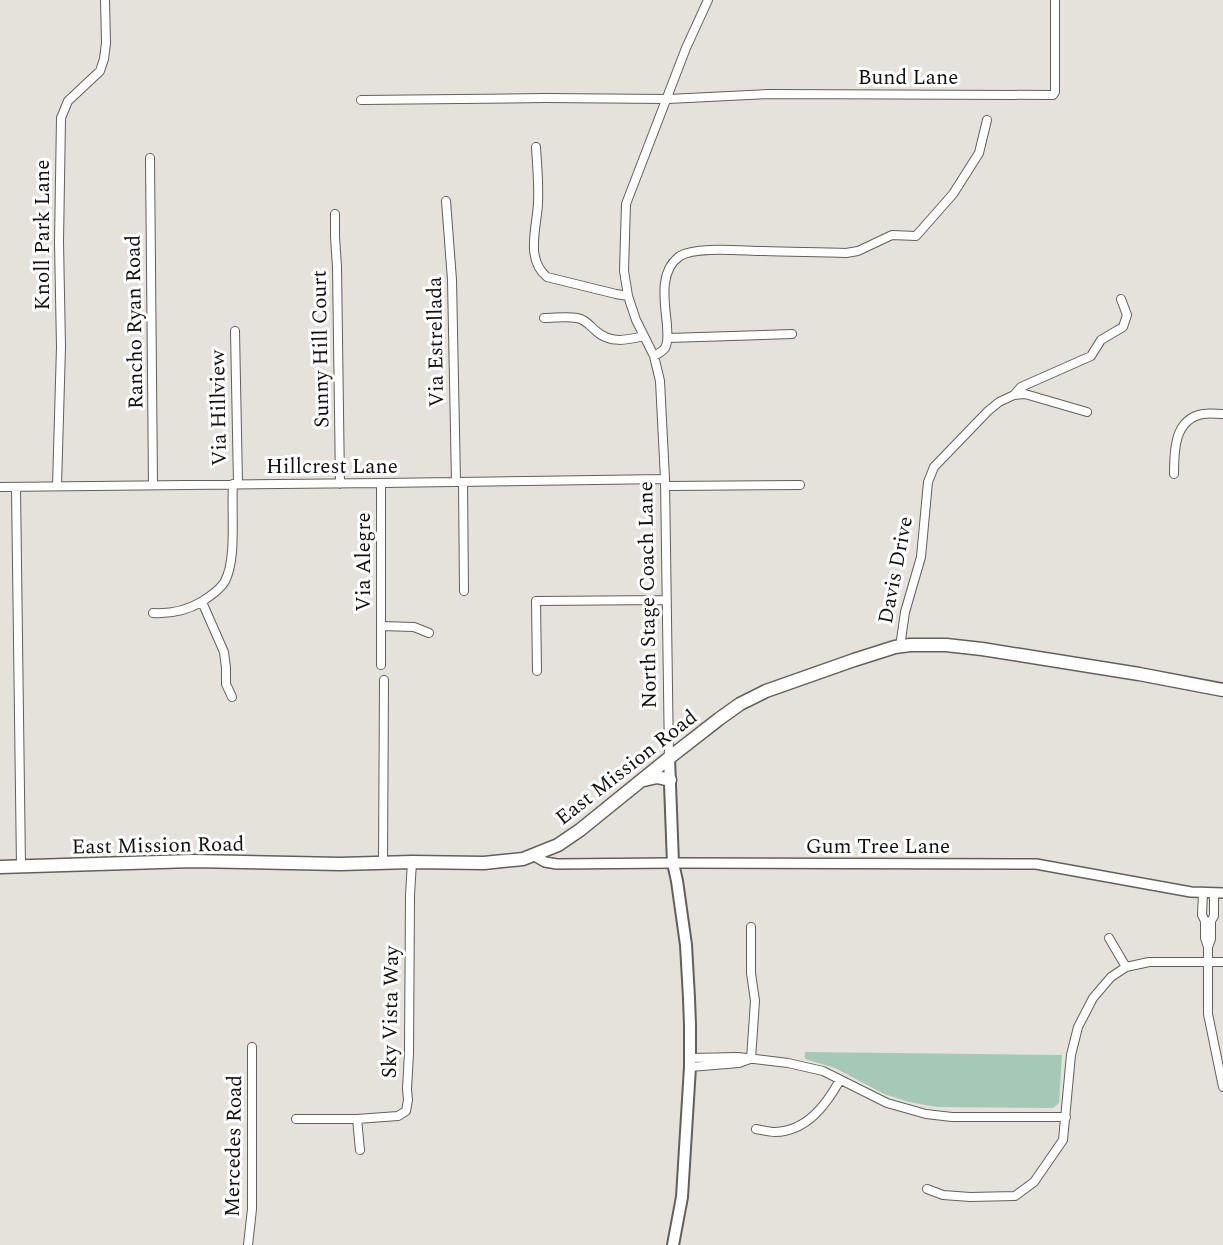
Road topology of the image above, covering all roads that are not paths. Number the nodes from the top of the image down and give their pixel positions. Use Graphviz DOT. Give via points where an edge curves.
graph roads {
  1 [pos="105,0"];
  2 [pos="708,0"];
  3 [pos="1055,0"];
  4 [pos="668,99"];
  5 [pos="361,100"];
  6 [pos="987,120"];
  7 [pos="536,147"];
  8 [pos="150,158"];
  9 [pos="446,201"];
  10 [pos="335,214"];
  11 [pos="628,296"];
  12 [pos="1121,298"];
  13 [pos="544,318"];
  14 [pos="235,331"];
  15 [pos="792,334"];
  16 [pos="644,336"];
  17 [pos="668,338"];
  18 [pos="654,356"];
  19 [pos="1014,395"];
  20 [pos="1087,412"];
  21 [pos="1223,414"];
  22 [pos="1174,474"];
  23 [pos="460,482"];
  24 [pos="665,482"];
  25 [pos="381,483"];
  26 [pos="236,484"];
  27 [pos="340,484"];
  28 [pos="153,485"];
  29 [pos="800,485"];
  30 [pos="57,486"];
  31 [pos="0,487"];
  32 [pos="16,487"];
  33 [pos="464,591"];
  34 [pos="666,600"];
  35 [pos="201,602"];
  36 [pos="153,613"];
  37 [pos="381,626"];
  38 [pos="429,633"];
  39 [pos="900,647"];
  40 [pos="381,664"];
  41 [pos="537,670"];
  42 [pos="384,680"];
  43 [pos="1223,690"];
  44 [pos="232,697"];
  45 [pos="669,758"];
  46 [pos="643,780"];
  47 [pos="670,780"];
  48 [pos="533,855"];
  49 [pos="412,862"];
  50 [pos="383,863"];
  51 [pos="673,863"];
  52 [pos="0,867"];
  53 [pos="21,867"];
  54 [pos="1203,893"];
  55 [pos="1219,893"];
  56 [pos="751,927"];
  57 [pos="1109,938"];
  58 [pos="1208,947"];
  59 [pos="1223,962"];
  60 [pos="1208,963"];
  61 [pos="1126,967"];
  62 [pos="252,1047"];
  63 [pos="751,1059"];
  64 [pos="690,1063"];
  65 [pos="840,1080"];
  66 [pos="1223,1087"];
  67 [pos="1066,1117"];
  68 [pos="296,1119"];
  69 [pos="357,1119"];
  70 [pos="756,1129"];
  71 [pos="360,1150"];
  72 [pos="927,1189"];
  73 [pos="248,1245"];
  74 [pos="673,1245"];
  1 -- 30 [label="street, Knoll Park Lane" via="106,43 100,71 68,101 62,118"];
  2 -- 4 [label="street, North Stage Coach Lane"];
  3 -- 4 [label="street, Bund Lane" via="1053,95 768,94"];
  4 -- 5 [label="street"];
  4 -- 11 [label="street, North Stage Coach Lane" via="626,204 624,271"];
  6 -- 17 [label="street" via="979,153 953,194 916,236 892,235 846,253 708,250 676,259 665,277"];
  7 -- 11 [label="street" via="538,203 534,257 541,272 547,277"];
  8 -- 28 [label="street, Rancho Ryan Road"];
  9 -- 23 [label="street, Via Estrellada" via="453,280"];
  10 -- 27 [label="street, Sunny Hill Court"];
  11 -- 16 [label="street, North Stage Coach Lane"];
  12 -- 19 [label="street, Davis Drive" via="1128,315 1123,327 1101,340 1091,357 1021,387"];
  13 -- 16 [label="street" via="578,318 606,339"];
  14 -- 26 [label="street, Via Hillview"];
  15 -- 17 [label="street"];
  16 -- 18 [label="street, North Stage Coach Lane"];
  17 -- 18 [label="street" via="666,346"];
  18 -- 24 [label="street, North Stage Coach Lane" via="660,381"];
  19 -- 20 [label="street" via="1026,394"];
  19 -- 39 [label="street, Davis Drive" via="988,411 934,467 928,482 921,557 905,612"];
  21 -- 22 [label="street" via="1201,415 1181,428 1174,450"];
  23 -- 24 [label="street, Hillcrest Lane"];
  23 -- 25 [label="street, Hillcrest Lane"];
  23 -- 33 [label="street, Via Estrellada"];
  24 -- 29 [label="street, Hillcrest Lane"];
  24 -- 34 [label="street, North Stage Coach Lane"];
  25 -- 27 [label="street, Hillcrest Lane"];
  25 -- 37 [label="street, Via Alegre"];
  26 -- 27 [label="street, Hillcrest Lane"];
  26 -- 28 [label="street, Hillcrest Lane"];
  26 -- 35 [label="street, Via Hillview" via="232,562 225,582"];
  28 -- 30 [label="street, Hillcrest Lane"];
  30 -- 32 [label="street, Hillcrest Lane"];
  31 -- 32 [label="street, Hillcrest Lane"];
  32 -- 53 [label="street"];
  34 -- 41 [label="street" via="536,602"];
  34 -- 45 [label="street, North Stage Coach Lane"];
  35 -- 36 [label="street, Via Hillview" via="168,614"];
  35 -- 44 [label="street" via="224,652 226,684"];
  37 -- 38 [label="street, Via Alegre" via="414,627"];
  37 -- 40 [label="street"];
  39 -- 43 [label="main road, East Mission Road" via="927,644 982,649"];
  39 -- 45 [label="main road, East Mission Road" via="766,691 718,719"];
  42 -- 50 [label="street"];
  45 -- 46 [label="main road, East Mission Road"];
  45 -- 47 [label="main road, North Stage Coach Lane"];
  46 -- 47 [label="main road"];
  46 -- 48 [label="main road, East Mission Road" via="558,845"];
  47 -- 51 [label="main road, North Stage Coach Lane"];
  48 -- 49 [label="main road, East Mission Road" via="484,862"];
  48 -- 51 [label="street, Gum Tree Lane" via="557,864"];
  49 -- 50 [label="main road, East Mission Road"];
  49 -- 69 [label="street, Sky Vista Way" via="406,1111 398,1116"];
  50 -- 53 [label="main road, East Mission Road" via="193,861"];
  51 -- 54 [label="street, Gum Tree Lane" via="1036,864"];
  51 -- 64 [label="main road, North Stage Coach Lane" via="686,945"];
  52 -- 53 [label="main road, East Mission Road"];
  54 -- 55 [label="street, Gum Tree Lane"];
  54 -- 58 [label="street" via="1202,915"];
  55 -- 58 [label="street"];
  56 -- 63 [label="street"];
  57 -- 61 [label="street"];
  58 -- 60 [label="street"];
  59 -- 60 [label="street"];
  60 -- 61 [label="street" via="1149,962"];
  60 -- 66 [label="street" via="1208,1014"];
  61 -- 67 [label="street" via="1093,998 1078,1027 1071,1055"];
  62 -- 73 [label="street, Mercedes Road" via="252,1209"];
  63 -- 64 [label="street" via="739,1063"];
  63 -- 65 [label="street" via="823,1071"];
  64 -- 74 [label="main road, North Stage Coach Lane" via="682,1197"];
  65 -- 67 [label="street" via="887,1103 926,1114"];
  65 -- 70 [label="street" via="818,1112 798,1127 775,1132"];
  67 -- 72 [label="street" via="1063,1140 1034,1182 1015,1196 943,1195"];
  68 -- 69 [label="street, Sky Vista Way"];
  69 -- 71 [label="street"];
}
